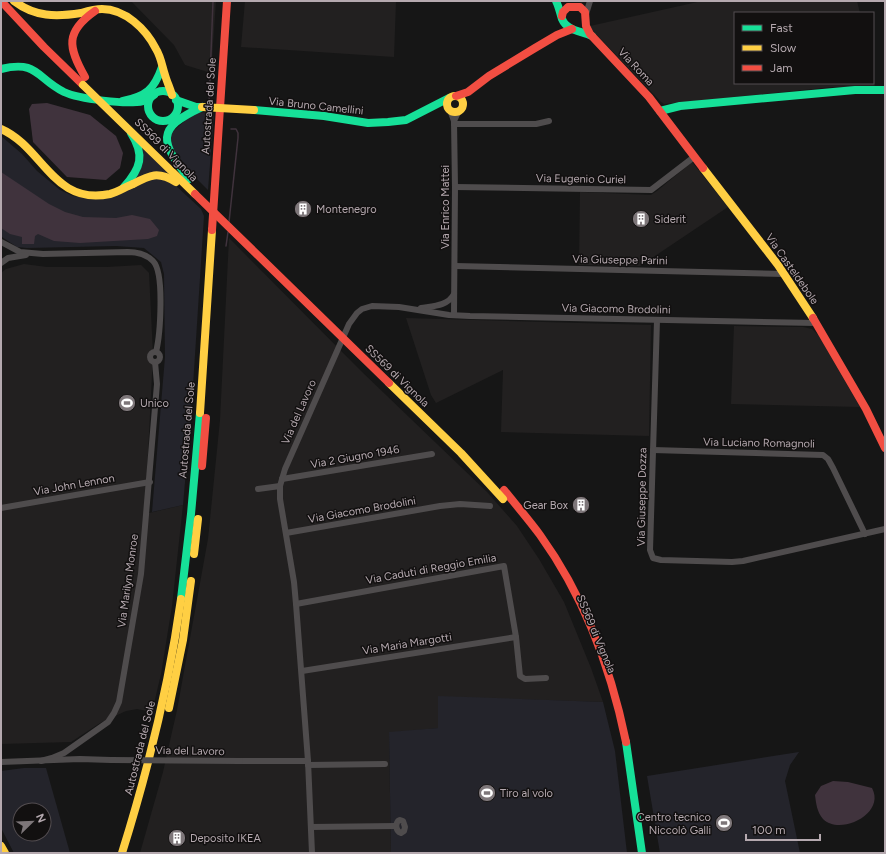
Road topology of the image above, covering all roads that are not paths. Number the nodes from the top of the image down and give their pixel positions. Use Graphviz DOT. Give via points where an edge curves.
graph roads {
  1 [pos="1,1"];
  2 [pos="9,1"];
  3 [pos="14,1"];
  4 [pos="227,1"];
  5 [pos="234,1"];
  6 [pos="557,1"];
  7 [pos="584,1"];
  8 [pos="590,1"];
  9 [pos="571,6"];
  10 [pos="97,10"];
  11 [pos="562,18"];
  12 [pos="586,18"];
  13 [pos="573,30"];
  14 [pos="556,35"];
  15 [pos="592,37"];
  16 [pos="162,67"];
  17 [pos="1,69"];
  18 [pos="86,81"];
  19 [pos="885,90"];
  20 [pos="468,92"];
  21 [pos="154,95"];
  22 [pos="174,97"];
  23 [pos="452,97"];
  24 [pos="124,101"];
  25 [pos="135,102"];
  26 [pos="199,107"];
  27 [pos="430,107"];
  28 [pos="461,107"];
  29 [pos="449,109"];
  30 [pos="177,111"];
  31 [pos="150,112"];
  32 [pos="661,112"];
  33 [pos="549,121"];
  34 [pos="454,123"];
  35 [pos="124,125"];
  36 [pos="1,129"];
  37 [pos="694,157"];
  38 [pos="189,178"];
  39 [pos="456,187"];
  40 [pos="124,188"];
  41 [pos="233,232"];
  42 [pos="1,242"];
  43 [pos="37,253"];
  44 [pos="1,262"];
  45 [pos="455,266"];
  46 [pos="784,274"];
  47 [pos="454,293"];
  48 [pos="450,299"];
  49 [pos="416,309"];
  50 [pos="454,316"];
  51 [pos="657,320"];
  52 [pos="816,323"];
  53 [pos="885,448"];
  54 [pos="653,450"];
  55 [pos="432,454"];
  56 [pos="150,482"];
  57 [pos="281,482"];
  58 [pos="258,489"];
  59 [pos="490,506"];
  60 [pos="1,508"];
  61 [pos="885,529"];
  62 [pos="286,533"];
  63 [pos="865,534"];
  64 [pos="296,604"];
  65 [pos="516,637"];
  66 [pos="302,671"];
  67 [pos="546,678"];
  68 [pos="42,761"];
  69 [pos="1,762"];
  70 [pos="308,763"];
  71 [pos="385,764"];
  72 [pos="396,826"];
  73 [pos="311,827"];
  74 [pos="1,846"];
  75 [pos="5,853"];
  76 [pos="122,853"];
  77 [pos="130,853"];
  78 [pos="312,853"];
  79 [pos="635,853"];
  80 [pos="642,853"];
  1 -- 18 [label="main road, SS569 di Vignola" via="44,47"];
  2 -- 18 [label="main road, SS569 di Vignola"];
  3 -- 10 [label="main road" via="32,13 45,16"];
  4 -- 76 [label="main road, Autostrada del Sole" via="201,388 184,575 175,640 158,725"];
  5 -- 77 [label="main road, Autostrada del Sole" via="196,535 183,640 172,693 161,743"];
  6 -- 9 [label="main road, Via Roma" via="562,5"];
  6 -- 11 [label="main road, Via Roma"];
  7 -- 9 [label="street"];
  8 -- 12 [label="street"];
  9 -- 11 [label="main road" via="564,10"];
  9 -- 12 [label="main road, Via Roma" via="582,9"];
  10 -- 16 [label="main road" via="115,10 128,17 155,46"];
  10 -- 18 [label="main road" via="81,22 71,42 72,53"];
  11 -- 13 [label="main road, Via Roma" via="564,25"];
  11 -- 14 [label="main road" via="560,30"];
  12 -- 13 [label="main road" via="582,27"];
  12 -- 15 [label="main road, Via Roma"];
  13 -- 14 [label="main road"];
  13 -- 15 [label="main road, Via Roma"];
  14 -- 20 [label="main road" via="489,76"];
  15 -- 32 [label="main road, Via Roma" via="638,84"];
  16 -- 22 [label="main road"];
  16 -- 24 [label="main road" via="152,89 139,97"];
  17 -- 24 [label="main road" via="16,65 28,67 72,96"];
  18 -- 35 [label="main road, SS569 di Vignola, bridge"];
  18 -- 38 [label="main road, SS569 di Vignola"];
  19 -- 32 [label="main road" via="856,90 702,104 672,107"];
  20 -- 23 [label="main road, Via Bruno Camellini"];
  20 -- 28 [label="main road"];
  21 -- 22 [label="main road" via="163,92"];
  21 -- 25 [label="main road"];
  21 -- 31 [label="main road" via="150,101"];
  22 -- 26 [label="main road"];
  22 -- 30 [label="main road" via="178,105"];
  23 -- 27 [label="main road, Via Bruno Camellini"];
  23 -- 28 [label="main road" via="462,99"];
  23 -- 29 [label="main road" via="447,102"];
  24 -- 25 [label="main road"];
  25 -- 31 [label="main road"];
  26 -- 27 [label="main road, Via Bruno Camellini, bridge" via="324,116 368,123 406,120"];
  26 -- 30 [label="main road"];
  26 -- 38 [label="main road" via="177,120 171,126 167,139 171,156"];
  27 -- 29 [label="main road" via="440,106"];
  28 -- 29 [label="main road" via="454,112"];
  28 -- 34 [label="street, Via Enrico Mattei"];
  29 -- 34 [label="street, Via Enrico Mattei"];
  30 -- 31 [label="main road" via="173,118 162,121"];
  32 -- 37 [label="main road, Via Casteldebole"];
  33 -- 34 [label="street" via="536,124"];
  34 -- 39 [label="street, Via Enrico Mattei"];
  35 -- 40 [label="main road, bridge" via="136,140 140,152 137,172"];
  35 -- 41 [label="main road, SS569 di Vignola, bridge"];
  36 -- 40 [label="main road" via="27,149 61,184 73,191 111,193"];
  37 -- 39 [label="street, Via Eugenio Curiel" via="651,190"];
  37 -- 46 [label="main road, Via Casteldebole"];
  38 -- 80 [label="main road, SS569 di Vignola" via="476,459 540,536 562,570 601,654 627,746"];
  39 -- 45 [label="street, Via Enrico Mattei"];
  40 -- 41 [label="main road, bridge" via="154,174 168,176"];
  41 -- 79 [label="main road, SS569 di Vignola, bridge" via="461,453 503,499 536,542 580,621 606,688 620,748"];
  42 -- 43 [label="street" via="20,252"];
  43 -- 44 [label="street" via="8,258"];
  43 -- 56 [label="street, Via Marilyn Monroe" via="139,252 154,262 159,273 160,329 156,352 160,357 155,362 157,384"];
  45 -- 46 [label="street, Via Giuseppe Parini"];
  45 -- 47 [label="street, Via Enrico Mattei"];
  46 -- 52 [label="main road, Via Casteldebole"];
  47 -- 48 [label="street"];
  47 -- 50 [label="street, Via Enrico Mattei"];
  48 -- 49 [label="street" via="438,305"];
  48 -- 50 [label="street" via="446,308"];
  49 -- 50 [label="street, Via Giacomo Brodolini"];
  49 -- 57 [label="street, Via del Lavoro" via="372,306 362,309 352,319"];
  50 -- 51 [label="street, Via Giacomo Brodolini"];
  51 -- 52 [label="street, Via Giacomo Brodolini"];
  51 -- 54 [label="street, Via Giuseppe Dozza"];
  52 -- 53 [label="main road, Via Casteldebole" via="866,409"];
  54 -- 63 [label="street, Via Luciano Romagnoli" via="823,455 833,468"];
  54 -- 63 [label="street, Via Giuseppe Dozza" via="650,550 653,558 743,561"];
  55 -- 57 [label="street, Via 2 Giugno 1946"];
  56 -- 60 [label="street, Via John Lennon"];
  56 -- 68 [label="street, Via Marilyn Monroe" via="139,588 120,696 114,713 108,722 68,750"];
  57 -- 58 [label="street"];
  57 -- 62 [label="street, Via del Lavoro" via="280,499"];
  59 -- 62 [label="street, Via Giacomo Brodolini" via="440,506"];
  61 -- 63 [label="street, Via Giuseppe Dozza"];
  62 -- 64 [label="street, Via del Lavoro"];
  64 -- 65 [label="street, Via Caduti di Reggio Emilia" via="504,566"];
  64 -- 66 [label="street, Via del Lavoro"];
  65 -- 66 [label="street, Via Maria Margotti"];
  65 -- 67 [label="street, Via Caduti di Reggio Emilia" via="520,676 525,679"];
  66 -- 70 [label="street, Via del Lavoro"];
  68 -- 69 [label="street, Via del Lavoro"];
  68 -- 70 [label="street, Via del Lavoro, bridge" via="80,759"];
  70 -- 71 [label="street"];
  70 -- 73 [label="street, Via del Lavoro"];
  72 -- 73 [label="street"];
  73 -- 78 [label="street, Via del Lavoro"];
  74 -- 75 [label="main road"];
}
